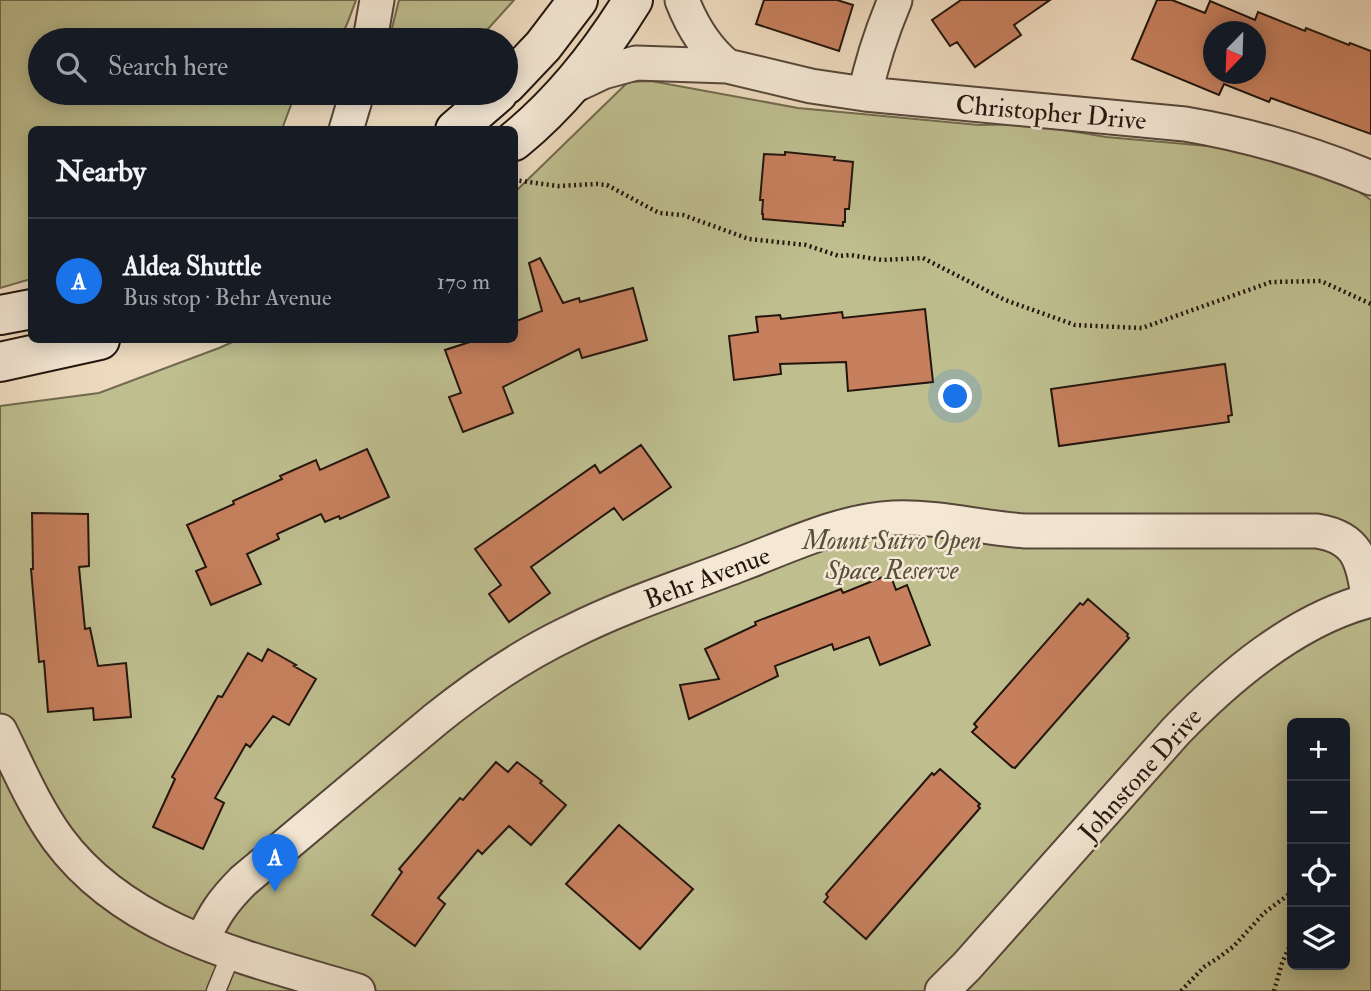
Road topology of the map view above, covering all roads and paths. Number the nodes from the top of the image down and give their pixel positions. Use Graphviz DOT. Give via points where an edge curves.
graph roads {
  1 [pos="377,0"];
  2 [pos="578,0"];
  3 [pos="633,0"];
  4 [pos="682,0"];
  5 [pos="895,0"];
  6 [pos="372,28"];
  7 [pos="727,66"];
  8 [pos="518,72"];
  9 [pos="569,88"];
  10 [pos="865,93"];
  11 [pos="353,105"];
  12 [pos="484,105"];
  13 [pos="347,126"];
  14 [pos="460,126"];
  15 [pos="518,137"];
  16 [pos="1371,178"];
  17 [pos="518,181"];
  18 [pos="1371,304"];
  19 [pos="86,343"];
  20 [pos="0,362"];
  21 [pos="1370,600"];
  22 [pos="0,730"];
  23 [pos="1287,896"];
  24 [pos="217,947"];
  25 [pos="1287,952"];
  26 [pos="216,991"];
  27 [pos="358,991"];
  28 [pos="942,991"];
  29 [pos="1181,991"];
  30 [pos="1273,991"];
  1 -- 6 [label="street"];
  2 -- 8 [label="main road"];
  3 -- 9 [label="main road"];
  4 -- 7 [label="street" via="697,33"];
  5 -- 10 [label="street"];
  7 -- 9 [label="street, Christopher Drive" via="636,64 603,72"];
  7 -- 10 [label="street, Christopher Drive"];
  9 -- 15 [label="main road"];
  10 -- 16 [label="street, Christopher Drive" via="1185,124 1298,150"];
  11 -- 13 [label="street"];
  12 -- 14 [label="main road"];
  17 -- 18 [label="path" via="607,185 659,212 683,215 749,239 806,245 839,256 923,258 1005,300 1075,326 1142,328 1271,282 1321,281"];
  19 -- 20 [label="main road"];
  21 -- 24 [label="street, Behr Avenue" via="1356,551 1332,533 1025,531 924,518 843,526 609,615 503,670 436,719 243,881 212,920"];
  21 -- 28 [label="street, Johnstone Drive" via="1331,613 1295,634 1202,704"];
  22 -- 24 [label="street" via="41,811 79,863 148,917"];
  23 -- 29 [label="path"];
  24 -- 26 [label="lane"];
  24 -- 27 [label="street"];
  25 -- 30 [label="path"];
}
